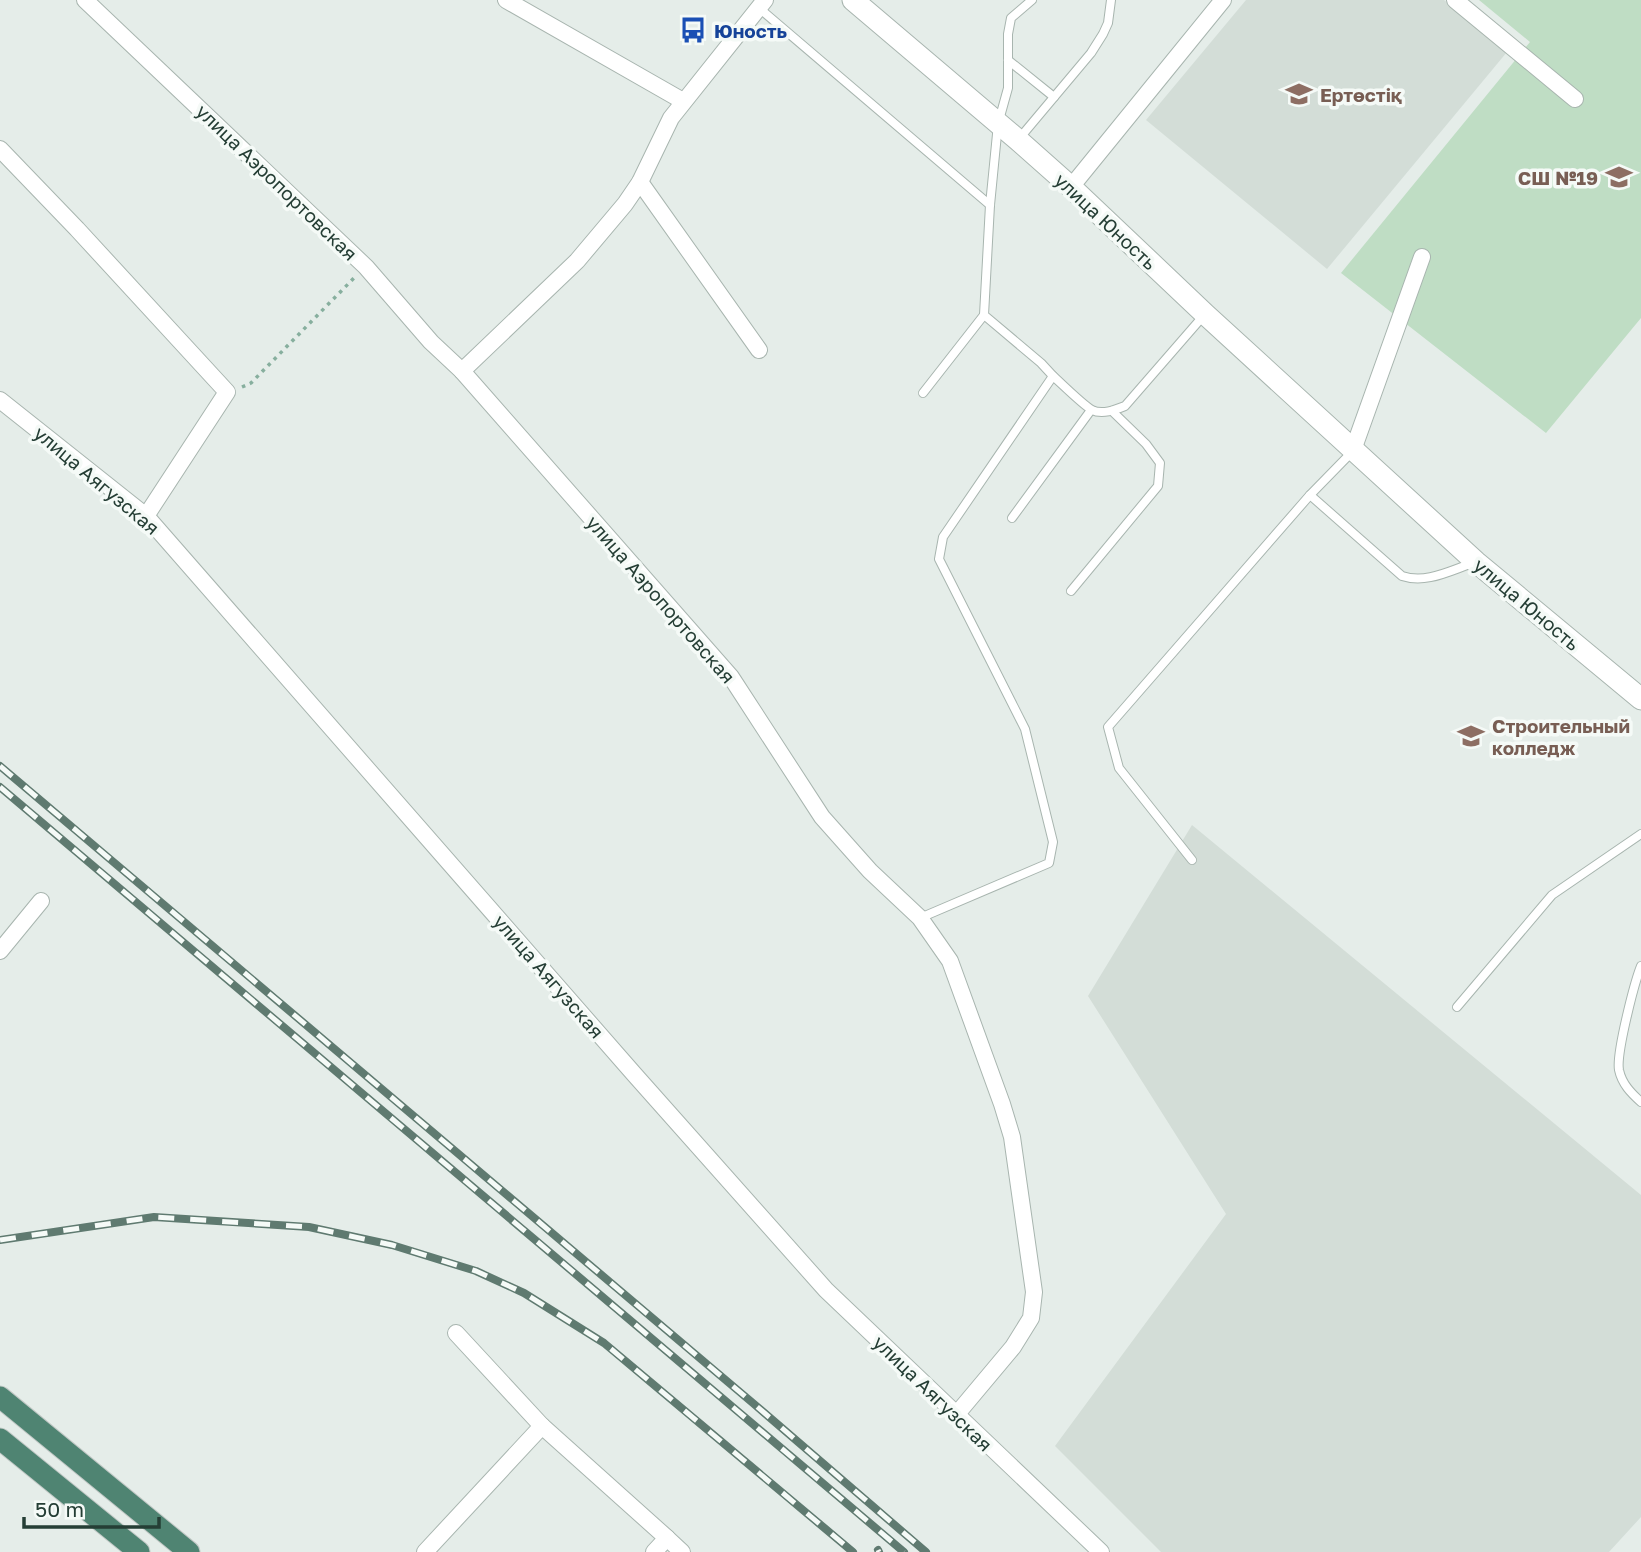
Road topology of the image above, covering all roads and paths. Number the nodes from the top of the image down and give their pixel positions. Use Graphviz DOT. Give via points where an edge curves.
graph roads {
  1 [pos="85,0"];
  2 [pos="506,0"];
  3 [pos="853,0"];
  4 [pos="1031,0"];
  5 [pos="1111,0"];
  6 [pos="1223,0"];
  7 [pos="1455,0"];
  8 [pos="762,4"];
  9 [pos="1008,60"];
  10 [pos="1054,97"];
  11 [pos="1575,99"];
  12 [pos="683,101"];
  13 [pos="998,124"];
  14 [pos="1018,140"];
  15 [pos="0,149"];
  16 [pos="640,182"];
  17 [pos="1071,187"];
  18 [pos="990,205"];
  19 [pos="1422,257"];
  20 [pos="366,267"];
  21 [pos="1205,314"];
  22 [pos="984,315"];
  23 [pos="759,350"];
  24 [pos="462,371"];
  25 [pos="1053,376"];
  26 [pos="227,392"];
  27 [pos="923,393"];
  28 [pos="0,400"];
  29 [pos="1091,410"];
  30 [pos="1112,411"];
  31 [pos="1353,450"];
  32 [pos="1310,495"];
  33 [pos="146,516"];
  34 [pos="1012,518"];
  35 [pos="1476,562"];
  36 [pos="1072,591"];
  37 [pos="1641,699"];
  38 [pos="1641,834"];
  39 [pos="1192,860"];
  40 [pos="41,901"];
  41 [pos="920,918"];
  42 [pos="0,951"];
  43 [pos="1641,967"];
  44 [pos="1457,1007"];
  45 [pos="1641,1102"];
  46 [pos="456,1333"];
  47 [pos="0,1397"];
  48 [pos="956,1415"];
  49 [pos="542,1426"];
  50 [pos="0,1439"];
  51 [pos="667,1538"];
  52 [pos="139,1552"];
  53 [pos="189,1552"];
  54 [pos="425,1552"];
  55 [pos="654,1552"];
  56 [pos="682,1552"];
  57 [pos="1101,1552"];
  1 -- 20 [label="street, улица Аэропортовская"];
  2 -- 12 [label="street"];
  3 -- 13 [label="street, улица Юность"];
  4 -- 9 [label="lane" via="1011,18"];
  5 -- 10 [label="lane" via="1103,34"];
  6 -- 17 [label="street"];
  7 -- 11 [label="street"];
  8 -- 12 [label="street"];
  8 -- 18 [label="lane"];
  9 -- 10 [label="lane"];
  9 -- 13 [label="lane" via="1008,88"];
  10 -- 14 [label="lane"];
  12 -- 16 [label="street"];
  13 -- 14 [label="street, улица Юность"];
  13 -- 18 [label="lane"];
  14 -- 17 [label="street, улица Юность"];
  15 -- 26 [label="street"];
  16 -- 23 [label="street"];
  16 -- 24 [label="street" via="577,261"];
  17 -- 21 [label="street, улица Юность"];
  18 -- 22 [label="lane"];
  19 -- 31 [label="street"];
  20 -- 24 [label="street, улица Аэропортовская"];
  20 -- 26 [label="path" via="251,383"];
  21 -- 30 [label="lane" via="1125,406"];
  21 -- 31 [label="street, улица Юность"];
  22 -- 25 [label="lane"];
  22 -- 27 [label="lane"];
  24 -- 41 [label="street, улица Аэропортовская" via="731,677 822,817 870,872"];
  25 -- 29 [label="lane"];
  25 -- 41 [label="lane" via="943,537 939,559 1025,729 1053,842 1049,863"];
  26 -- 33 [label="street"];
  28 -- 33 [label="street, улица Аягузская"];
  29 -- 30 [label="lane"];
  29 -- 34 [label="lane"];
  30 -- 36 [label="lane" via="1160,464 1158,485"];
  31 -- 32 [label="lane"];
  31 -- 35 [label="street, улица Юность"];
  32 -- 35 [label="lane" via="1402,576 1425,579"];
  32 -- 39 [label="lane" via="1108,727 1119,768"];
  33 -- 48 [label="street, улица Аягузская" via="826,1290"];
  35 -- 37 [label="street, улица Юность"];
  38 -- 44 [label="lane" via="1552,895"];
  40 -- 42 [label="street"];
  41 -- 48 [label="street, улица Аэропортовская" via="950,961 1002,1104 1012,1137 1034,1292 1031,1318 1013,1347"];
  43 -- 45 [label="lane" via="1619,1069 1627,1089"];
  46 -- 49 [label="street"];
  47 -- 53 [label="highway"];
  48 -- 57 [label="street, улица Аягузская"];
  49 -- 51 [label="street"];
  49 -- 54 [label="street"];
  50 -- 52 [label="highway"];
  51 -- 55 [label="street"];
  51 -- 56 [label="street"];
}
